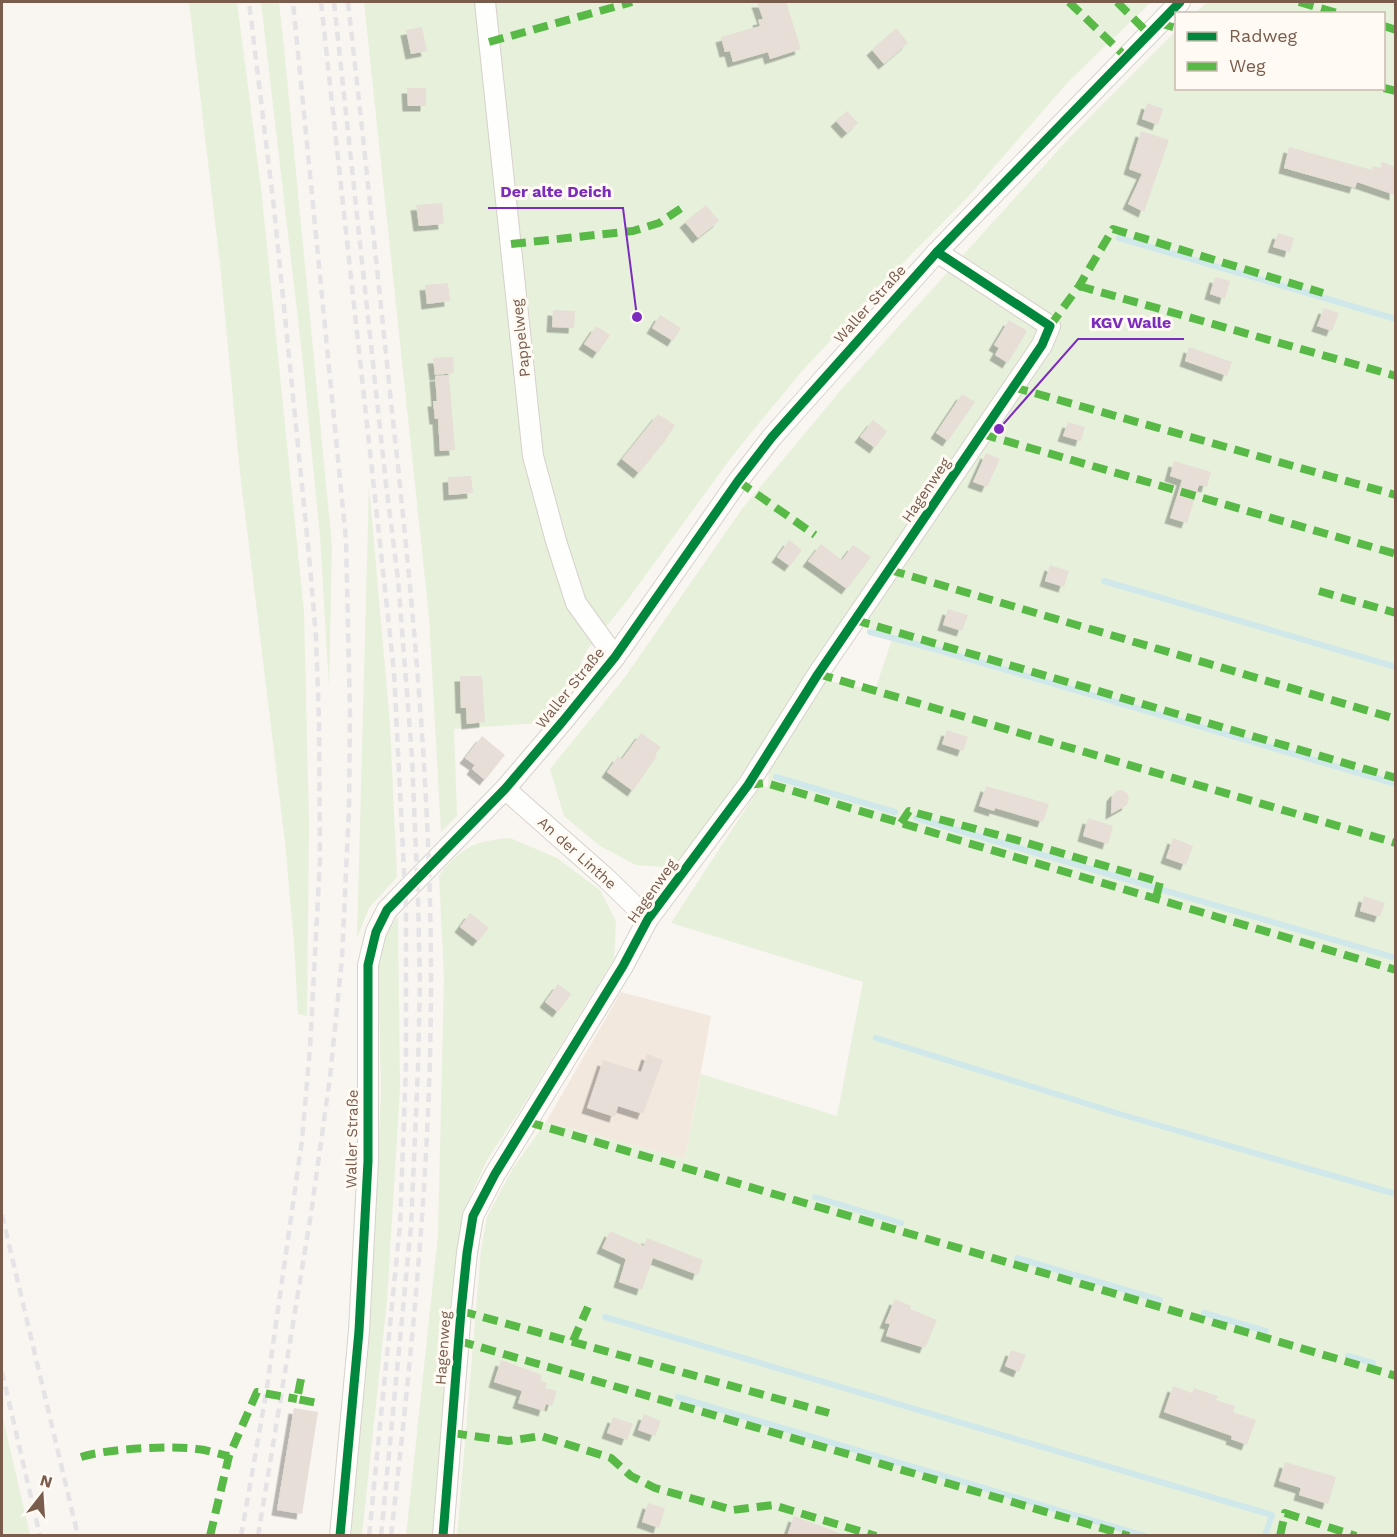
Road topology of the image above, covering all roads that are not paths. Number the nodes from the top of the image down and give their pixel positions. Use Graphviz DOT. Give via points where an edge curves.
graph roads {
  1 [pos="485,2"];
  2 [pos="1180,2"];
  3 [pos="937,252"];
  4 [pos="615,657"];
  5 [pos="505,789"];
  6 [pos="648,919"];
  7 [pos="340,1536"];
  8 [pos="443,1536"];
  1 -- 4 [label="street, Pappelweg" via="533,456 576,603"];
  2 -- 3 [label="street, Waller Straße"];
  3 -- 4 [label="street, Waller Straße" via="772,437"];
  3 -- 6 [label="street, Hagenweg" via="1050,326 1042,345 818,674 748,784"];
  4 -- 5 [label="street, Waller Straße"];
  5 -- 6 [label="street, An der Linthe"];
  5 -- 7 [label="street, Waller Straße" via="387,910 376,932 368,965 368,1161"];
  6 -- 8 [label="street, Hagenweg" via="473,1216 461,1311"];
}
